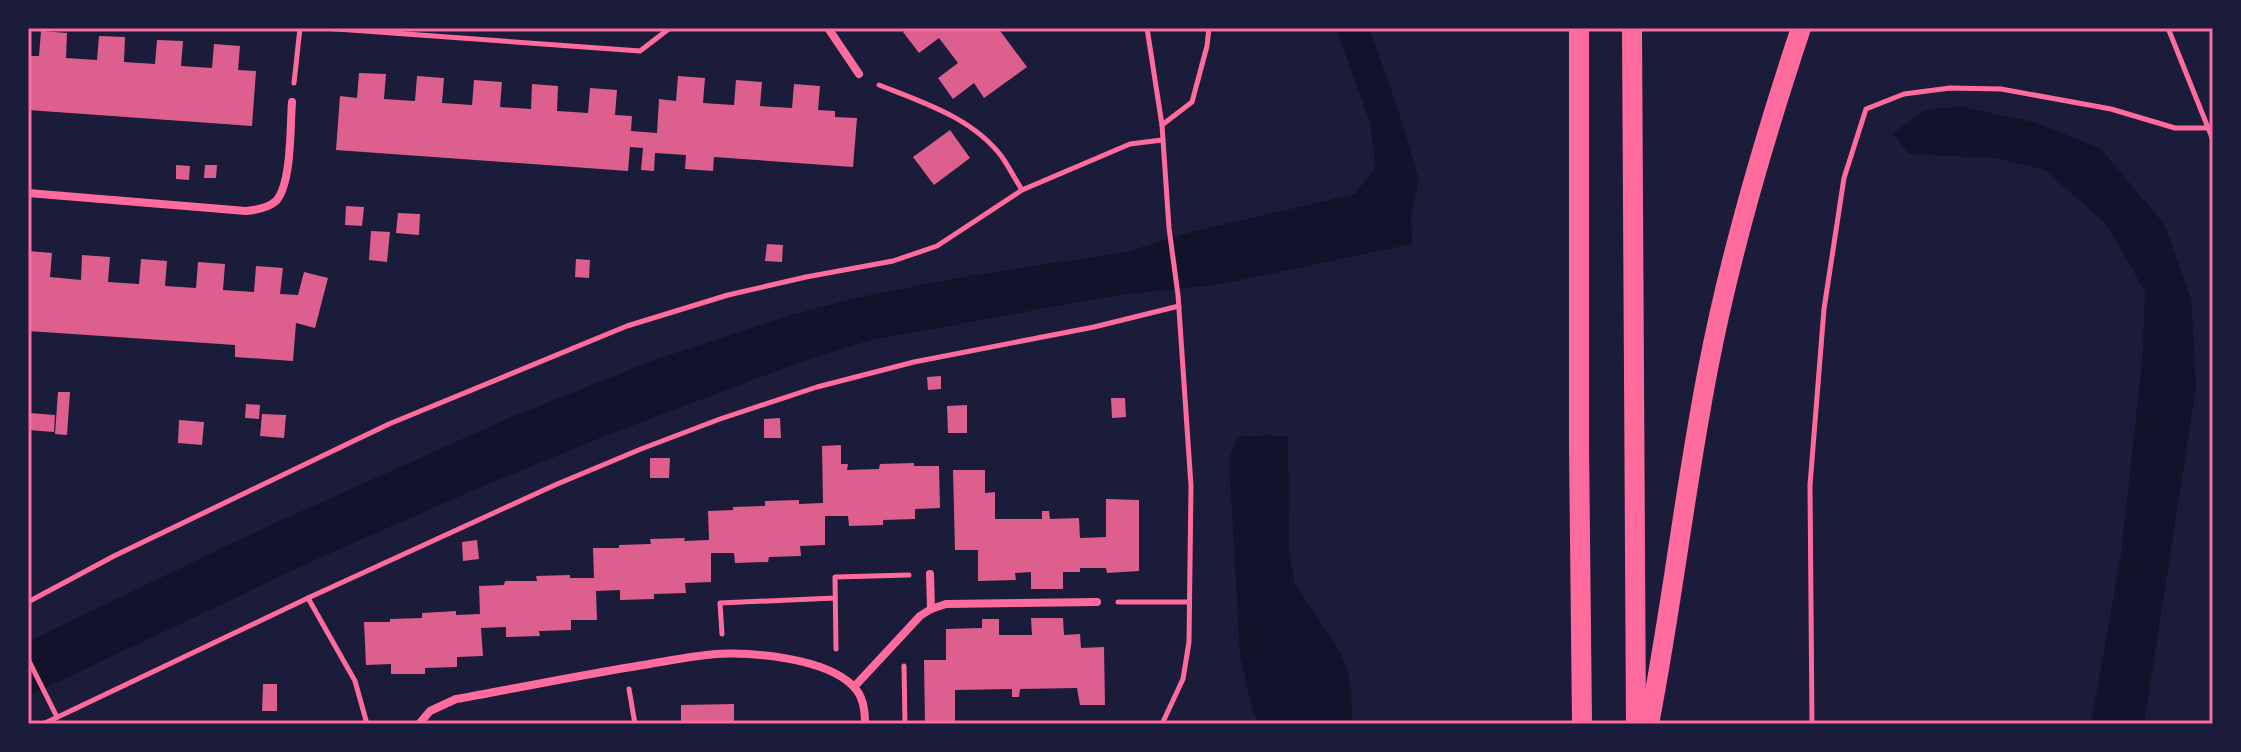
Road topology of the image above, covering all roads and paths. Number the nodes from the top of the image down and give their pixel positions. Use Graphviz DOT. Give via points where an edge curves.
graph roads {
  1 [pos="300,28"];
  2 [pos="323,28"];
  3 [pos="670,28"];
  4 [pos="828,28"];
  5 [pos="1147,28"];
  6 [pos="1209,28"];
  7 [pos="1632,28"];
  8 [pos="1801,28"];
  9 [pos="2168,28"];
  10 [pos="358,29"];
  11 [pos="1578,31"];
  12 [pos="859,74"];
  13 [pos="292,102"];
  14 [pos="1162,125"];
  15 [pos="2209,128"];
  16 [pos="1162,140"];
  17 [pos="2213,140"];
  18 [pos="1022,190"];
  19 [pos="28,193"];
  20 [pos="1179,306"];
  21 [pos="930,574"];
  22 [pos="308,598"];
  23 [pos="835,598"];
  24 [pos="28,602"];
  25 [pos="1097,602"];
  26 [pos="1189,602"];
  27 [pos="931,609"];
  28 [pos="904,633"];
  29 [pos="723,654"];
  30 [pos="28,659"];
  31 [pos="625,668"];
  32 [pos="837,674"];
  33 [pos="854,687"];
  34 [pos="57,717"];
  35 [pos="43,724"];
  36 [pos="367,724"];
  37 [pos="419,724"];
  38 [pos="635,724"];
  39 [pos="865,724"];
  40 [pos="905,724"];
  41 [pos="1162,724"];
  42 [pos="1582,724"];
  43 [pos="1636,724"];
  44 [pos="1649,724"];
  45 [pos="1812,724"];
  1 -- 13 [label="path"];
  2 -- 10 [label="path"];
  3 -- 10 [label="path" via="640,51"];
  4 -- 12 [label="street"];
  5 -- 14 [label="path"];
  6 -- 14 [label="path" via="1192,102"];
  7 -- 43 [label="main road"];
  8 -- 44 [label="main road" via="1738,240 1709,365"];
  9 -- 15 [label="path"];
  11 -- 42 [label="main road"];
  12 -- 18 [label="path" via="980,135"];
  13 -- 19 [label="street" via="284,184 275,201 258,210"];
  14 -- 16 [label="path"];
  15 -- 17 [label="path"];
  15 -- 45 [label="path" via="2175,128 2111,109 2001,89 1904,94 1866,109 1844,178 1824,309 1810,485"];
  16 -- 18 [label="path" via="1130,144"];
  16 -- 20 [label="path"];
  18 -- 24 [label="path" via="937,246 893,261 728,295 627,326 389,424"];
  20 -- 22 [label="path" via="914,362 720,419 555,485"];
  20 -- 26 [label="path" via="1191,486"];
  21 -- 23 [label="path" via="835,577"];
  21 -- 27 [label="street"];
  22 -- 34 [label="path"];
  22 -- 36 [label="path" via="355,681"];
  23 -- 29 [label="path" via="720,603"];
  23 -- 32 [label="path"];
  25 -- 26 [label="path"];
  25 -- 27 [label="street"];
  26 -- 41 [label="path" via="1185,669"];
  27 -- 28 [label="street"];
  28 -- 33 [label="street"];
  28 -- 40 [label="path"];
  29 -- 31 [label="street"];
  29 -- 32 [label="street" via="786,660"];
  30 -- 34 [label="path"];
  31 -- 37 [label="street" via="456,699 430,711"];
  31 -- 38 [label="path"];
  32 -- 33 [label="street"];
  33 -- 39 [label="street" via="865,708"];
  34 -- 35 [label="path"];
}
